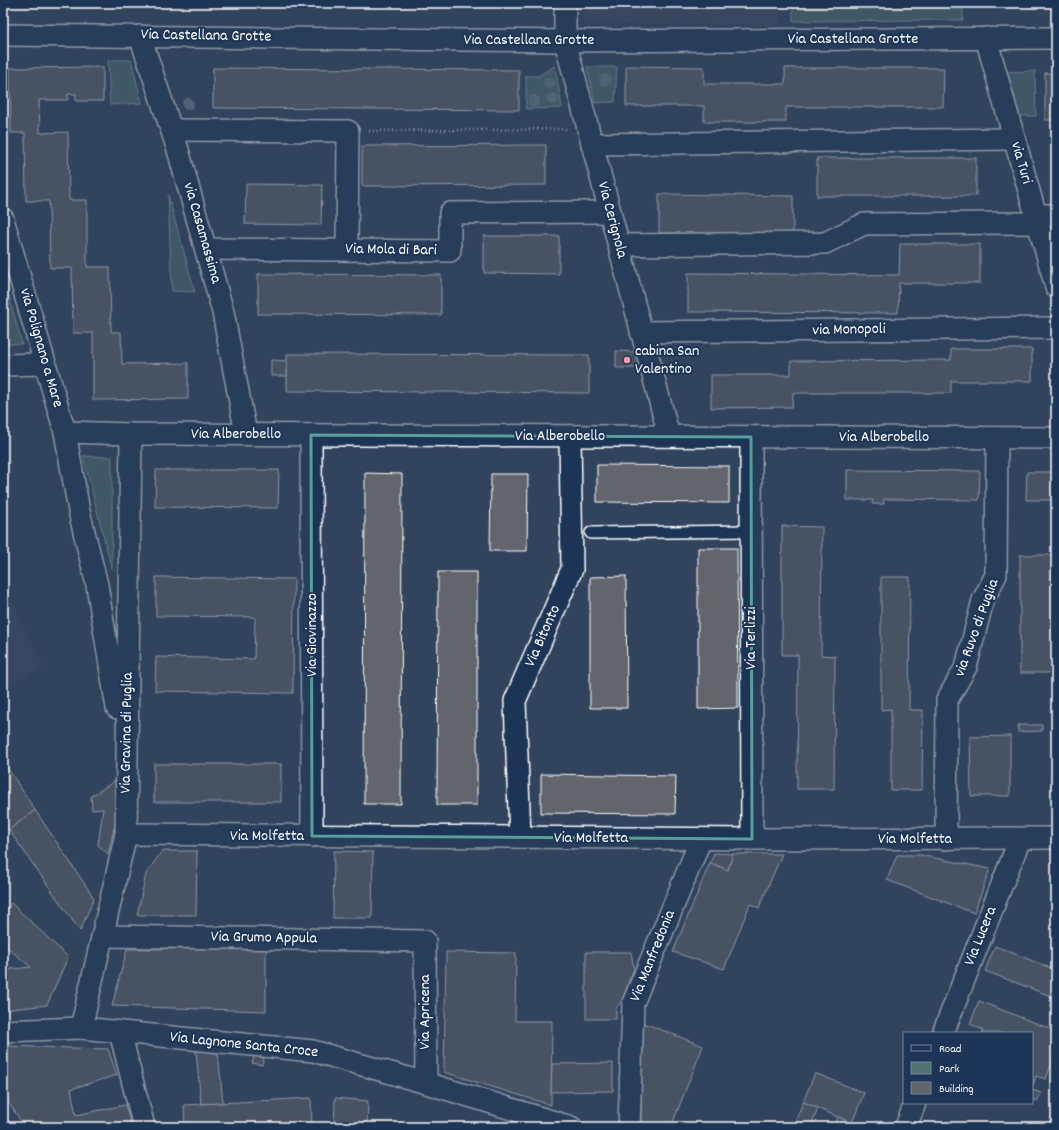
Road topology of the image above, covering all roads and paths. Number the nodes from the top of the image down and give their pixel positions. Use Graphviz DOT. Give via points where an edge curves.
graph roads {
  1 [pos="565,3"];
  2 [pos="3,35"];
  3 [pos="140,36"];
  4 [pos="986,38"];
  5 [pos="1056,38"];
  6 [pos="565,41"];
  7 [pos="172,130"];
  8 [pos="348,131"];
  9 [pos="590,136"];
  10 [pos="1014,139"];
  11 [pos="610,212"];
  12 [pos="1043,218"];
  13 [pos="3,219"];
  14 [pos="618,245"];
  15 [pos="207,249"];
  16 [pos="347,250"];
  17 [pos="1056,287"];
  18 [pos="1056,328"];
  19 [pos="641,332"];
  20 [pos="45,364"];
  21 [pos="3,365"];
  22 [pos="65,432"];
  23 [pos="131,434"];
  24 [pos="246,434"];
  25 [pos="311,434"];
  26 [pos="570,436"];
  27 [pos="669,436"];
  28 [pos="751,436"];
  29 [pos="997,438"];
  30 [pos="1056,438"];
  31 [pos="750,531"];
  32 [pos="591,533"];
  33 [pos="126,764"];
  34 [pos="126,834"];
  35 [pos="312,836"];
  36 [pos="520,837"];
  37 [pos="701,838"];
  38 [pos="1056,838"];
  39 [pos="752,839"];
  40 [pos="946,839"];
  41 [pos="1020,839"];
  42 [pos="102,936"];
  43 [pos="425,941"];
  44 [pos="81,1028"];
  45 [pos="3,1031"];
  46 [pos="120,1032"];
  47 [pos="943,1032"];
  48 [pos="426,1082"];
  49 [pos="915,1104"];
  50 [pos="144,1127"];
  51 [pos="571,1127"];
  52 [pos="630,1127"];
  53 [pos="906,1127"];
  1 -- 6 [label="street, Via Cerignola"];
  2 -- 3 [label="street, Via Castellana Grotte"];
  3 -- 6 [label="street, Via Castellana Grotte"];
  3 -- 7 [label="street, via Casamassima"];
  4 -- 5 [label="street, Via Castellana Grotte"];
  4 -- 6 [label="street, Via Castellana Grotte"];
  4 -- 10 [label="street, via Turi"];
  6 -- 9 [label="street, Via Cerignola"];
  7 -- 8 [label="street"];
  7 -- 15 [label="street, via Casamassima"];
  8 -- 9 [label="path"];
  8 -- 16 [label="street"];
  9 -- 10 [label="street"];
  9 -- 11 [label="street, Via Cerignola"];
  10 -- 12 [label="street, via Turi"];
  11 -- 14 [label="street, Via Cerignola"];
  11 -- 16 [label="street, Via Mola di Bari" via="450,213 450,251"];
  12 -- 14 [label="street" via="864,224 825,243"];
  12 -- 17 [label="street, via Turi"];
  13 -- 20 [label="street, via Polignano a Mare"];
  14 -- 19 [label="street, Via Cerignola"];
  15 -- 16 [label="street, Via Mola di Bari"];
  15 -- 24 [label="street, via Casamassima" via="224,312"];
  18 -- 19 [label="street, via Monopoli"];
  19 -- 27 [label="street, Via Cerignola"];
  20 -- 21 [label="street"];
  20 -- 22 [label="street, via Polignano a Mare"];
  22 -- 23 [label="street, Via Alberobello"];
  22 -- 33 [label="street, via Polignano a Mare" via="79,511 97,585"];
  23 -- 24 [label="street, Via Alberobello"];
  23 -- 33 [label="street, Via Gravina di Puglia"];
  24 -- 25 [label="street, Via Alberobello"];
  25 -- 26 [label="street, Via Alberobello"];
  25 -- 35 [label="street, Via Giovinazzo"];
  26 -- 27 [label="street, Via Alberobello"];
  26 -- 36 [label="street, Via Bitonto" via="572,569 515,701"];
  27 -- 28 [label="street, Via Alberobello"];
  28 -- 29 [label="street, Via Alberobello"];
  28 -- 31 [label="street, Via Terlizzi"];
  29 -- 30 [label="street, Via Alberobello"];
  29 -- 40 [label="street, via Ruvo di Puglia" via="996,575 983,600 966,667 947,700"];
  31 -- 32 [label="lane"];
  31 -- 39 [label="street, Via Terlizzi"];
  33 -- 34 [label="street, Via Gravina di Puglia"];
  34 -- 35 [label="street, Via Molfetta"];
  34 -- 42 [label="street, Via Gravina di Puglia"];
  35 -- 36 [label="street, Via Molfetta"];
  36 -- 37 [label="street, Via Molfetta"];
  37 -- 39 [label="street, Via Molfetta"];
  37 -- 52 [label="street, Via Manfredonia" via="633,1003"];
  38 -- 41 [label="street, Via Molfetta"];
  39 -- 40 [label="street, Via Molfetta"];
  40 -- 41 [label="street, Via Molfetta"];
  41 -- 47 [label="street, Via Lucera"];
  42 -- 43 [label="street, Via Grumo Appula"];
  42 -- 44 [label="street, Via Gravina di Puglia"];
  43 -- 48 [label="street, Via Apricena"];
  44 -- 45 [label="street, Via Lagnone Santa Croce"];
  44 -- 46 [label="street, Via Lagnone Santa Croce"];
  46 -- 48 [label="street, Via Lagnone Santa Croce" via="314,1051"];
  46 -- 50 [label="street"];
  48 -- 51 [label="street, Via Lagnone Santa Croce"];
  49 -- 53 [label="street"];
}
